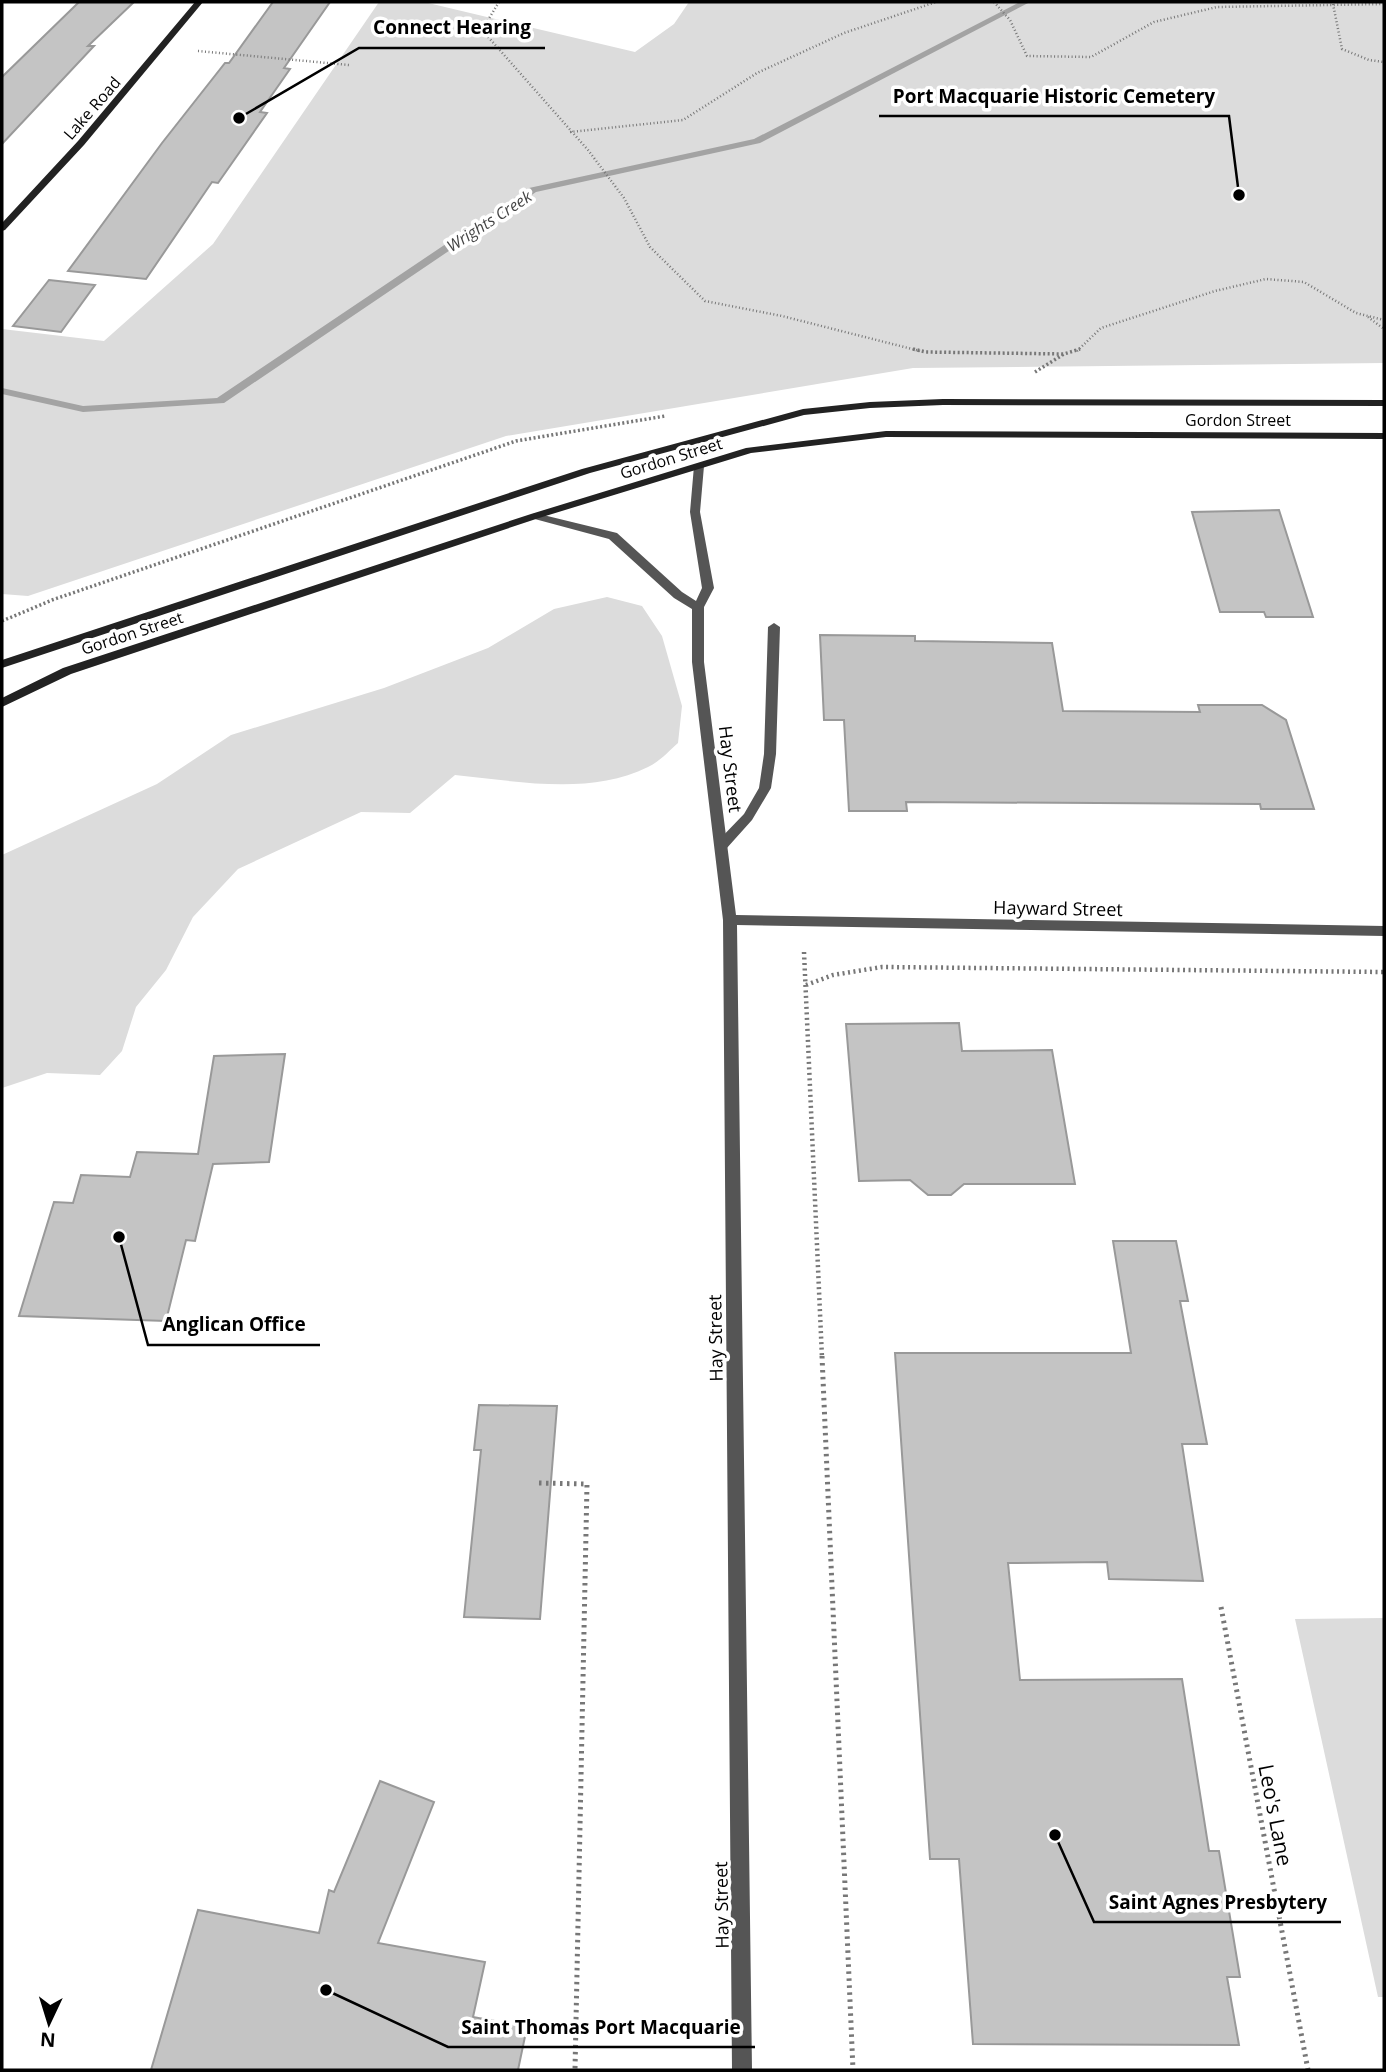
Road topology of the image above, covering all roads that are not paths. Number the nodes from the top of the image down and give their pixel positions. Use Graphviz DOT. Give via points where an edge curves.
graph roads {
  1 [pos="199,2"];
  2 [pos="2,228"];
  3 [pos="1384,403"];
  4 [pos="1384,436"];
  5 [pos="699,466"];
  6 [pos="535,516"];
  7 [pos="698,607"];
  8 [pos="774,627"];
  9 [pos="2,664"];
  10 [pos="2,703"];
  11 [pos="721,846"];
  12 [pos="730,920"];
  13 [pos="1384,931"];
  14 [pos="742,2070"];
  1 -- 2 [label="main road, Lake Road" via="90,133"];
  3 -- 9 [label="main road, Gordon Street" via="943,402 803,412 586,471"];
  4 -- 5 [label="main road, Gordon Street" via="886,434 750,450"];
  5 -- 6 [label="main road, Gordon Street"];
  5 -- 7 [label="street, Hay Street" via="695,512 708,588"];
  6 -- 7 [label="street" via="613,536 678,595"];
  6 -- 10 [label="main road, Gordon Street" via="67,671"];
  7 -- 11 [label="street, Hay Street" via="698,662"];
  8 -- 11 [label="street" via="765,788 748,817"];
  11 -- 12 [label="street, Hay Street"];
  12 -- 13 [label="street, Hayward Street"];
  12 -- 14 [label="street, Hay Street"];
}
